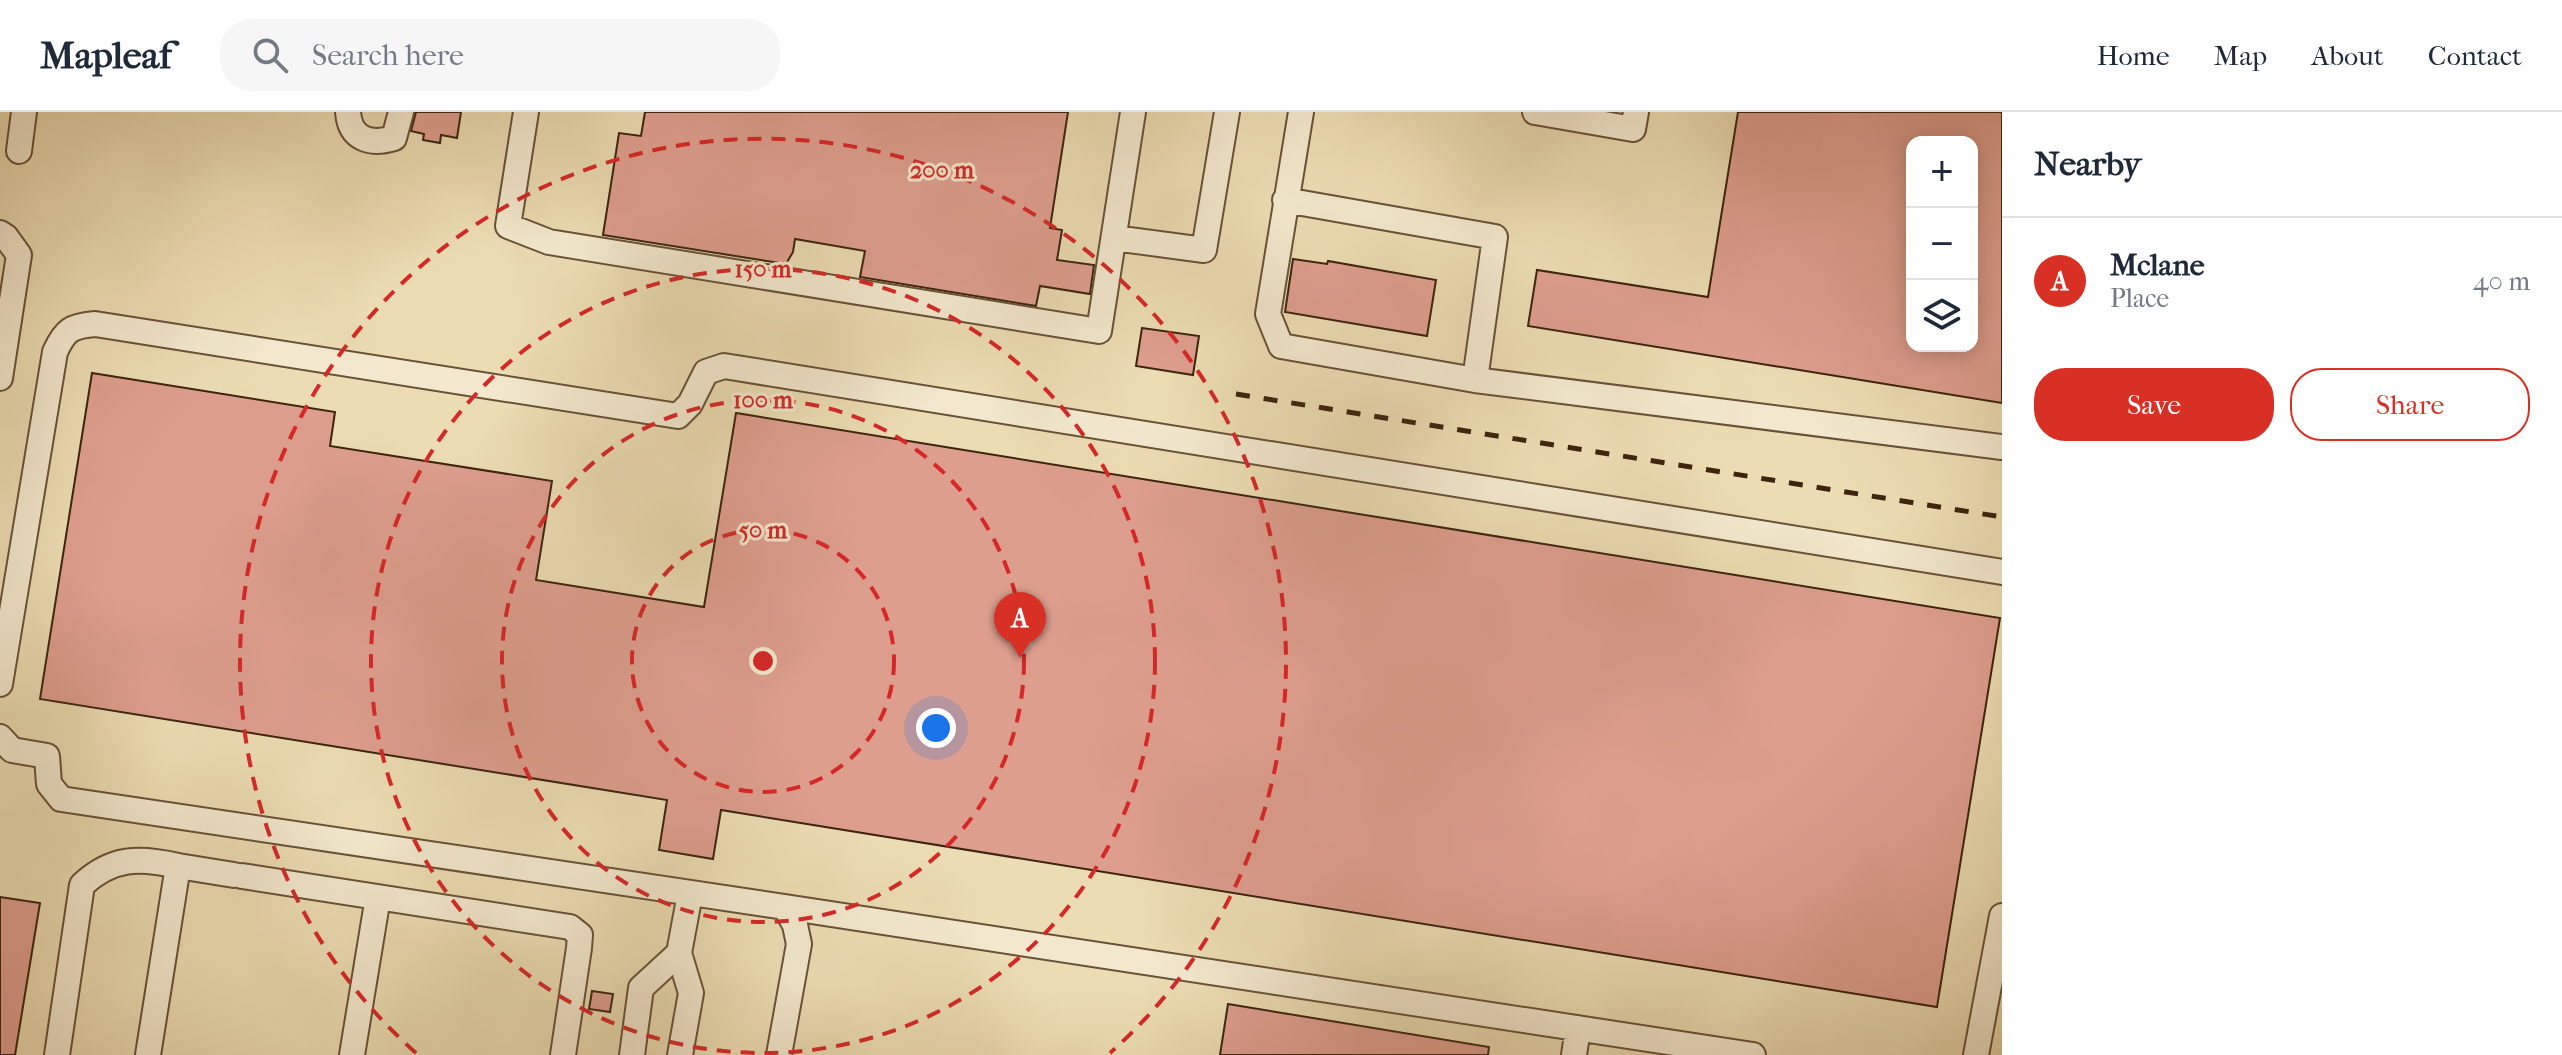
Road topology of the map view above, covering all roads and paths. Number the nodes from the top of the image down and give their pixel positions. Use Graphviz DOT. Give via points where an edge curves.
graph roads {
  1 [pos="24,112"];
  2 [pos="348,112"];
  3 [pos="401,112"];
  4 [pos="526,112"];
  5 [pos="1133,112"];
  6 [pos="1227,112"];
  7 [pos="1301,112"];
  8 [pos="1535,112"];
  9 [pos="1636,112"];
  10 [pos="19,151"];
  11 [pos="1285,200"];
  12 [pos="0,233"];
  13 [pos="1114,238"];
  14 [pos="0,378"];
  15 [pos="1475,380"];
  16 [pos="2002,447"];
  17 [pos="2002,572"];
  18 [pos="0,684"];
  19 [pos="0,737"];
  20 [pos="178,866"];
  21 [pos="690,894"];
  22 [pos="378,897"];
  23 [pos="785,907"];
  24 [pos="2002,916"];
  25 [pos="679,953"];
  26 [pos="1578,1028"];
  27 [pos="57,1055"];
  28 [pos="148,1055"];
  29 [pos="352,1055"];
  30 [pos="563,1055"];
  31 [pos="632,1055"];
  32 [pos="680,1055"];
  33 [pos="779,1055"];
  34 [pos="1574,1055"];
  35 [pos="1753,1055"];
  36 [pos="1976,1055"];
  1 -- 10 [label="lane"];
  2 -- 3 [label="lane" via="355,132 378,143 394,138"];
  4 -- 13 [label="lane" via="508,226 549,242 1099,331"];
  5 -- 13 [label="lane"];
  6 -- 13 [label="lane" via="1204,250"];
  7 -- 11 [label="lane"];
  8 -- 9 [label="lane" via="1633,129"];
  11 -- 15 [label="lane" via="1268,314 1281,346"];
  11 -- 15 [label="lane" via="1495,237"];
  12 -- 14 [label="lane" via="19,255"];
  15 -- 16 [label="lane"];
  17 -- 18 [label="lane" via="724,366 706,372 678,416 95,324 78,325 63,335 55,352"];
  19 -- 21 [label="lane" via="12,750 47,756 49,784 61,799"];
  20 -- 22 [label="lane"];
  20 -- 27 [label="lane" via="120,861 82,885"];
  20 -- 28 [label="lane"];
  21 -- 23 [label="lane"];
  21 -- 25 [label="lane"];
  22 -- 29 [label="lane"];
  22 -- 30 [label="lane" via="570,927 580,935"];
  23 -- 26 [label="lane"];
  23 -- 33 [label="lane" via="799,944"];
  24 -- 36 [label="lane"];
  25 -- 31 [label="lane" via="641,988"];
  25 -- 32 [label="lane" via="691,993"];
  26 -- 34 [label="lane"];
  26 -- 35 [label="lane"];
}
